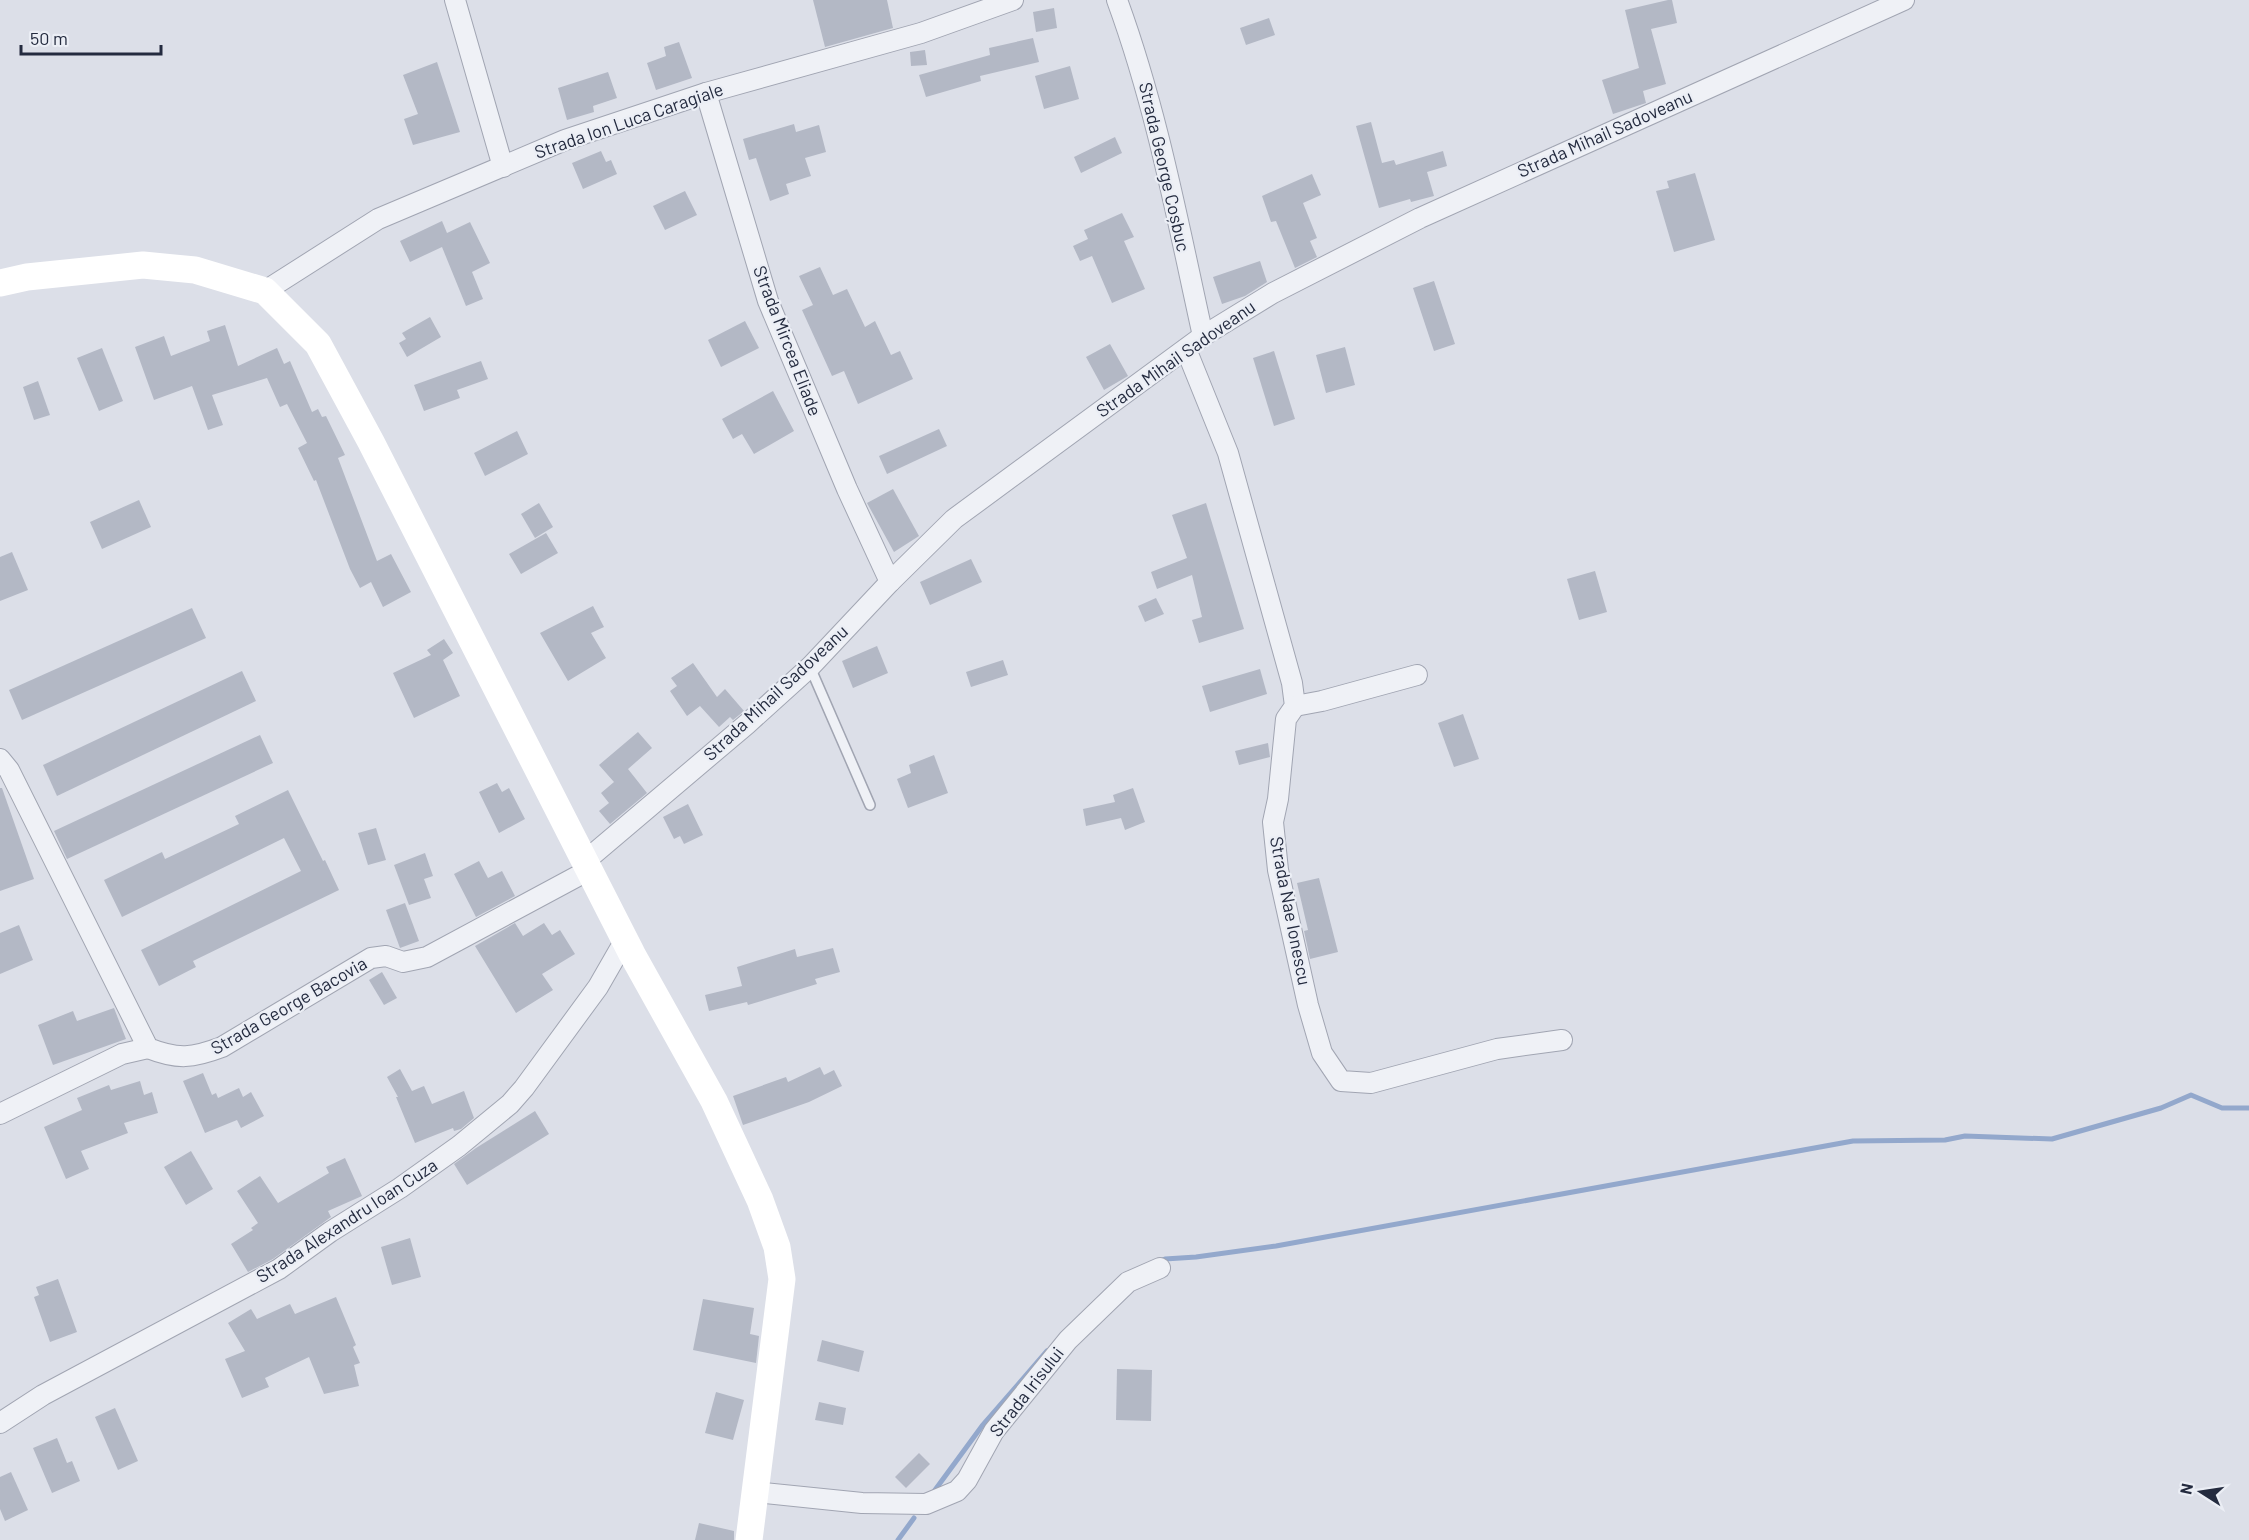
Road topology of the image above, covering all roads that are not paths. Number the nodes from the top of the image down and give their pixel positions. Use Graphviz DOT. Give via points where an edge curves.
graph roads {
  1 [pos="455,0"];
  2 [pos="1012,0"];
  3 [pos="1117,0"];
  4 [pos="1904,0"];
  5 [pos="706,93"];
  6 [pos="503,167"];
  7 [pos="0,283"];
  8 [pos="265,291"];
  9 [pos="1203,336"];
  10 [pos="1186,349"];
  11 [pos="890,582"];
  12 [pos="810,667"];
  13 [pos="1417,675"];
  14 [pos="1295,706"];
  15 [pos="0,759"];
  16 [pos="870,806"];
  17 [pos="587,866"];
  18 [pos="625,940"];
  19 [pos="1562,1040"];
  20 [pos="148,1048"];
  21 [pos="0,1114"];
  22 [pos="1160,1268"];
  23 [pos="0,1423"];
  24 [pos="755,1492"];
  25 [pos="749,1540"];
  1 -- 6 [label="street"];
  2 -- 5 [label="street, Strada Ion Luca Caragiale" via="921,33"];
  3 -- 9 [label="street, Strada George Coșbuc" via="1135,49"];
  4 -- 9 [label="street, Strada Mihail Sadoveanu" via="1420,218 1273,293"];
  5 -- 6 [label="street, Strada Ion Luca Caragiale" via="565,140"];
  5 -- 11 [label="street, Strada Mircea Eliade" via="768,301"];
  6 -- 8 [label="street, Strada Ion Luca Caragiale" via="378,219"];
  7 -- 8 [label="main road" via="142,265 195,270"];
  8 -- 17 [label="main road" via="318,344"];
  9 -- 10 [label="street, Strada Mihail Sadoveanu"];
  10 -- 11 [label="street, Strada Mihail Sadoveanu" via="971,505"];
  10 -- 14 [label="street" via="1228,453"];
  11 -- 12 [label="street, Strada Mihail Sadoveanu"];
  12 -- 16 [label="lane"];
  12 -- 17 [label="street, Strada Mihail Sadoveanu"];
  13 -- 14 [label="street"];
  14 -- 19 [label="street, Strada Nae Ionescu" via="1286,719 1273,822 1278,870 1322,1053 1341,1081 1371,1083 1497,1049"];
  15 -- 20 [label="street"];
  17 -- 18 [label="main road"];
  17 -- 20 [label="street, Strada George Bacovia" via="427,957 403,962 386,956 371,958 213,1051 178,1057"];
  18 -- 23 [label="street, Strada Alexandru Ioan Cuza" via="598,987 524,1088 459,1146 279,1269 43,1395"];
  18 -- 24 [label="main road" via="714,1101 760,1200 777,1247 782,1279"];
  20 -- 21 [label="street" via="122,1054"];
  22 -- 24 [label="street, Strada Irisului" via="1128,1282 1068,1341 994,1431 957,1491 926,1504 862,1503"];
  24 -- 25 [label="main road"];
}
